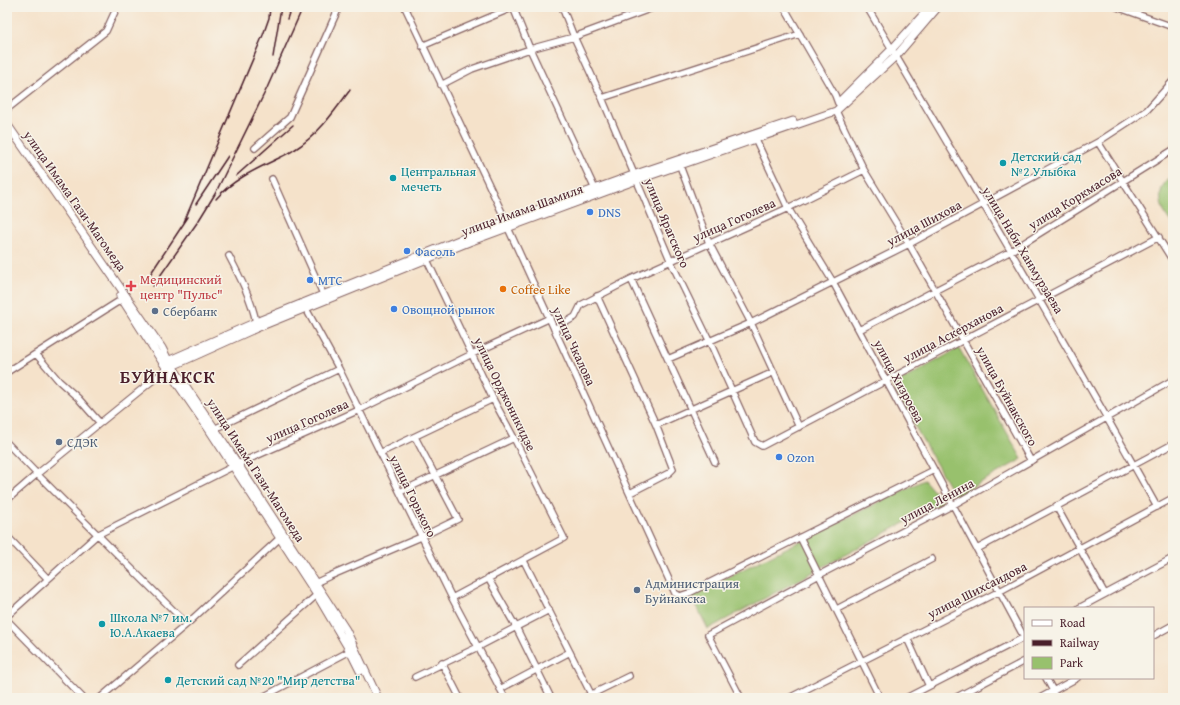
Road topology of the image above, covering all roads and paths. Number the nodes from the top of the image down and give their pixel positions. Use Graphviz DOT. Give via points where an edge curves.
graph roads {
  1 [pos="117,7"];
  2 [pos="340,7"];
  3 [pos="405,7"];
  4 [pos="513,7"];
  5 [pos="562,7"];
  6 [pos="653,7"];
  7 [pos="784,7"];
  8 [pos="867,7"];
  9 [pos="930,7"];
  10 [pos="938,7"];
  11 [pos="1117,7"];
  12 [pos="1173,27"];
  13 [pos="800,34"];
  14 [pos="574,37"];
  15 [pos="422,46"];
  16 [pos="530,49"];
  17 [pos="894,52"];
  18 [pos="1173,81"];
  19 [pos="441,85"];
  20 [pos="602,98"];
  21 [pos="838,103"];
  22 [pos="7,109"];
  23 [pos="836,111"];
  24 [pos="7,124"];
  25 [pos="7,132"];
  26 [pos="754,136"];
  27 [pos="1098,142"];
  28 [pos="255,148"];
  29 [pos="1173,150"];
  30 [pos="680,166"];
  31 [pos="864,170"];
  32 [pos="635,177"];
  33 [pos="272,179"];
  34 [pos="1123,181"];
  35 [pos="596,188"];
  36 [pos="983,204"];
  37 [pos="788,208"];
  38 [pos="507,224"];
  39 [pos="1159,237"];
  40 [pos="709,243"];
  41 [pos="909,244"];
  42 [pos="1011,251"];
  43 [pos="229,256"];
  44 [pos="427,260"];
  45 [pos="1173,261"];
  46 [pos="671,262"];
  47 [pos="631,279"];
  48 [pos="833,282"];
  49 [pos="935,290"];
  50 [pos="323,294"];
  51 [pos="597,296"];
  52 [pos="124,298"];
  53 [pos="1040,300"];
  54 [pos="304,305"];
  55 [pos="550,318"];
  56 [pos="256,322"];
  57 [pos="751,323"];
  58 [pos="554,329"];
  59 [pos="859,330"];
  60 [pos="709,340"];
  61 [pos="963,340"];
  62 [pos="36,354"];
  63 [pos="472,354"];
  64 [pos="668,359"];
  65 [pos="168,364"];
  66 [pos="339,369"];
  67 [pos="7,372"];
  68 [pos="774,372"];
  69 [pos="1173,380"];
  70 [pos="886,381"];
  71 [pos="732,391"];
  72 [pos="493,399"];
  73 [pos="691,409"];
  74 [pos="359,410"];
  75 [pos="1107,418"];
  76 [pos="100,423"];
  77 [pos="656,425"];
  78 [pos="799,427"];
  79 [pos="213,430"];
  80 [pos="415,437"];
  81 [pos="514,438"];
  82 [pos="7,443"];
  83 [pos="1173,444"];
  84 [pos="758,445"];
  85 [pos="380,453"];
  86 [pos="1031,461"];
  87 [pos="715,462"];
  88 [pos="1133,465"];
  89 [pos="236,466"];
  90 [pos="934,470"];
  91 [pos="37,474"];
  92 [pos="436,476"];
  93 [pos="400,492"];
  94 [pos="630,493"];
  95 [pos="1173,498"];
  96 [pos="7,500"];
  97 [pos="954,505"];
  98 [pos="1056,506"];
  99 [pos="1157,507"];
  100 [pos="97,535"];
  101 [pos="7,536"];
  102 [pos="281,536"];
  103 [pos="422,537"];
  104 [pos="800,538"];
  105 [pos="1079,548"];
  106 [pos="977,549"];
  107 [pos="1173,558"];
  108 [pos="932,559"];
  109 [pos="524,561"];
  110 [pos="819,575"];
  111 [pos="488,578"];
  112 [pos="48,579"];
  113 [pos="315,584"];
  114 [pos="1000,591"];
  115 [pos="319,593"];
  116 [pos="1105,594"];
  117 [pos="452,598"];
  118 [pos="1081,607"];
  119 [pos="837,609"];
  120 [pos="549,610"];
  121 [pos="7,616"];
  122 [pos="7,620"];
  123 [pos="187,624"];
  124 [pos="1173,625"];
  125 [pos="516,627"];
  126 [pos="1024,635"];
  127 [pos="1154,635"];
  128 [pos="907,638"];
  129 [pos="1024,638"];
  130 [pos="478,647"];
  131 [pos="352,650"];
  132 [pos="570,652"];
  133 [pos="862,661"];
  134 [pos="1023,662"];
  135 [pos="442,663"];
  136 [pos="238,665"];
  137 [pos="537,670"];
  138 [pos="629,676"];
  139 [pos="415,677"];
  140 [pos="1047,679"];
  141 [pos="1075,679"];
  142 [pos="929,686"];
  143 [pos="500,689"];
  144 [pos="1053,691"];
  145 [pos="591,694"];
  146 [pos="915,696"];
  147 [pos="83,698"];
  148 [pos="100,698"];
  149 [pos="261,698"];
  150 [pos="373,698"];
  151 [pos="378,698"];
  152 [pos="460,698"];
  153 [pos="505,698"];
  154 [pos="551,698"];
  155 [pos="584,698"];
  156 [pos="741,698"];
  157 [pos="789,698"];
  158 [pos="880,698"];
  159 [pos="906,698"];
  160 [pos="955,698"];
  161 [pos="1040,698"];
  162 [pos="1057,698"];
  1 -- 22 [label="street" via="106,31"];
  2 -- 28 [label="street" via="290,117"];
  3 -- 15 [label="street, улица Чкалова"];
  4 -- 15 [label="street"];
  4 -- 16 [label="street"];
  5 -- 14 [label="street, улица Ярагского"];
  6 -- 14 [label="street"];
  7 -- 13 [label="street"];
  8 -- 17 [label="street, улица Наби Ханмурзаева"];
  9 -- 17 [label="main road, улица Имама Шамиля"];
  10 -- 17 [label="main road, улица Имама Шамиля"];
  11 -- 12 [label="street"];
  13 -- 20 [label="street"];
  13 -- 21 [label="street"];
  14 -- 16 [label="street"];
  14 -- 20 [label="street, улица Ярагского"];
  15 -- 19 [label="street, улица Чкалова"];
  16 -- 19 [label="street" via="472,68"];
  16 -- 35 [label="street"];
  17 -- 21 [label="main road, улица Имама Шамиля"];
  17 -- 23 [label="main road, улица Имама Шамиля"];
  17 -- 36 [label="street, улица Наби Ханмурзаева"];
  18 -- 27 [label="street, улица Шихова" via="1147,110"];
  19 -- 38 [label="street, улица Чкалова"];
  20 -- 32 [label="street, улица Ярагского"];
  21 -- 26 [label="main road, улица Имама Шамиля" via="834,108"];
  23 -- 26 [label="main road, улица Имама Шамиля"];
  23 -- 31 [label="street, улица Буйнакского"];
  24 -- 52 [label="main road, улица Имама Гази-Магомеда"];
  25 -- 52 [label="main road"];
  26 -- 30 [label="main road, улица Имама Шамиля"];
  26 -- 32 [label="main road, улица Имама Шамиля"];
  26 -- 37 [label="street, улица Хизроева"];
  27 -- 34 [label="street"];
  27 -- 36 [label="street, улица Шихова"];
  29 -- 34 [label="street, улица Коркмасова"];
  30 -- 32 [label="main road, улица Имама Шамиля"];
  30 -- 40 [label="street"];
  31 -- 37 [label="street, улица Гоголева"];
  31 -- 41 [label="street, улица Буйнакского"];
  32 -- 35 [label="main road, улица Имама Шамиля"];
  32 -- 38 [label="main road, улица Имама Шамиля"];
  32 -- 46 [label="street, улица Ярагского"];
  33 -- 50 [label="street"];
  34 -- 39 [label="street"];
  34 -- 42 [label="street, улица Коркмасова"];
  35 -- 38 [label="main road, улица Имама Шамиля"];
  36 -- 41 [label="street, улица Шихова"];
  36 -- 42 [label="street, улица Наби Ханмурзаева"];
  37 -- 40 [label="street, улица Гоголева"];
  37 -- 48 [label="street, улица Хизроева"];
  38 -- 44 [label="main road, улица Имама Шамиля"];
  38 -- 50 [label="main road, улица Имама Шамиля"];
  38 -- 55 [label="street, улица Чкалова"];
  39 -- 45 [label="street"];
  39 -- 53 [label="street, улица Аскерханова"];
  40 -- 46 [label="street, улица Гоголева"];
  40 -- 57 [label="street"];
  41 -- 48 [label="street, улица Шихова"];
  41 -- 49 [label="street, улица Буйнакского"];
  42 -- 49 [label="street, улица Коркмасова"];
  42 -- 53 [label="street, улица Наби Ханмурзаева"];
  43 -- 56 [label="street" via="245,288"];
  44 -- 54 [label="main road, улица Имама Шамиля"];
  44 -- 63 [label="street, улица Орджоникидзе"];
  46 -- 47 [label="street, улица Гоголева"];
  46 -- 60 [label="street, улица Ярагского"];
  47 -- 51 [label="street, улица Гоголева"];
  47 -- 64 [label="street"];
  48 -- 57 [label="street, улица Шихова"];
  48 -- 59 [label="street, улица Хизроева"];
  49 -- 59 [label="street, улица Коркмасова"];
  49 -- 61 [label="street, улица Буйнакского"];
  50 -- 54 [label="main road, улица Имама Шамиля"];
  51 -- 58 [label="street, улица Гоголева" via="581,305 575,317"];
  51 -- 77 [label="street"];
  52 -- 62 [label="street"];
  52 -- 65 [label="main road, улица Имама Гази-Магомеда" via="162,348"];
  53 -- 61 [label="street, улица Аскерханова"];
  53 -- 75 [label="street, улица Наби Ханмурзаева"];
  54 -- 56 [label="main road, улица Имама Шамиля"];
  54 -- 65 [label="main road, улица Имама Шамиля" via="259,327"];
  54 -- 66 [label="street, улица Горького"];
  55 -- 58 [label="street, улица Чкалова"];
  55 -- 63 [label="street, улица Гоголева"];
  56 -- 65 [label="main road, улица Имама Шамиля"];
  57 -- 60 [label="street, улица Шихова"];
  57 -- 68 [label="street"];
  58 -- 94 [label="street, улица Чкалова"];
  59 -- 70 [label="street, улица Хизроева"];
  60 -- 64 [label="street, улица Шихова"];
  60 -- 71 [label="street, улица Ярагского"];
  61 -- 70 [label="street, улица Аскерханова"];
  61 -- 86 [label="street, улица Буйнакского"];
  62 -- 67 [label="street"];
  62 -- 76 [label="street"];
  63 -- 72 [label="street, улица Орджоникидзе"];
  63 -- 74 [label="street, улица Гоголева"];
  64 -- 73 [label="street"];
  65 -- 76 [label="street, улица Имама Шамиля"];
  65 -- 79 [label="main road, улица Имама Гази-Магомеда"];
  66 -- 74 [label="street, улица Горького"];
  66 -- 79 [label="street"];
  68 -- 71 [label="street"];
  68 -- 78 [label="street"];
  69 -- 75 [label="street, улица Ленина"];
  70 -- 78 [label="street, улица Аскерханова"];
  70 -- 90 [label="street, улица Хизроева"];
  71 -- 73 [label="street"];
  71 -- 84 [label="street, улица Ярагского"];
  72 -- 80 [label="street"];
  72 -- 81 [label="street, улица Орджоникидзе"];
  73 -- 77 [label="street"];
  73 -- 87 [label="street"];
  74 -- 85 [label="street, улица Горького"];
  74 -- 89 [label="street, улица Гоголева"];
  75 -- 86 [label="street, улица Ленина"];
  75 -- 88 [label="street, улица Наби Ханмурзаева"];
  76 -- 91 [label="street, улица Имама Шамиля"];
  77 -- 94 [label="street" via="673,469 669,474"];
  78 -- 84 [label="street, улица Аскерханова" via="762,446"];
  79 -- 89 [label="main road, улица Имама Гази-Магомеда"];
  80 -- 85 [label="street"];
  80 -- 92 [label="street"];
  81 -- 92 [label="street"];
  81 -- 109 [label="street, улица Орджоникидзе" via="564,538"];
  82 -- 91 [label="street"];
  83 -- 88 [label="street"];
  85 -- 93 [label="street, улица Горького"];
  86 -- 97 [label="street, улица Ленина"];
  88 -- 98 [label="street"];
  88 -- 99 [label="street, улица Наби Ханмурзаева"];
  89 -- 100 [label="street, улица Гоголева"];
  89 -- 102 [label="main road, улица Имама Гази-Магомеда"];
  90 -- 97 [label="street, улица Хизроева"];
  90 -- 104 [label="street"];
  91 -- 96 [label="street, улица Имама Шамиля"];
  91 -- 100 [label="street"];
  92 -- 93 [label="street"];
  92 -- 103 [label="street" via="458,519"];
  93 -- 103 [label="street, улица Горького"];
  94 -- 104 [label="street, улица Чкалова" via="675,593 680,596"];
  95 -- 99 [label="street, улица Шихсаидова"];
  97 -- 106 [label="street, улица Хизроева"];
  97 -- 110 [label="street, улица Ленина"];
  98 -- 105 [label="street"];
  98 -- 106 [label="street"];
  99 -- 105 [label="street, улица Шихсаидова"];
  100 -- 112 [label="street, улица Гоголева"];
  100 -- 123 [label="street"];
  101 -- 112 [label="street"];
  102 -- 113 [label="main road, улица Имама Гази-Магомеда"];
  102 -- 115 [label="main road"];
  102 -- 123 [label="street"];
  103 -- 113 [label="street"];
  103 -- 117 [label="street, улица Горького"];
  104 -- 110 [label="street"];
  105 -- 114 [label="street, улица Шихсаидова"];
  105 -- 116 [label="street"];
  106 -- 114 [label="street, улица Хизроева"];
  107 -- 116 [label="street"];
  108 -- 119 [label="street"];
  109 -- 111 [label="street"];
  109 -- 120 [label="street"];
  110 -- 119 [label="street"];
  110 -- 156 [label="street, улица Ленина" via="708,635"];
  111 -- 117 [label="street"];
  111 -- 125 [label="street"];
  112 -- 121 [label="street, улица Гоголева"];
  113 -- 115 [label="main road, улица Имама Гази-Магомеда"];
  114 -- 126 [label="street, улица Хизроева"];
  114 -- 128 [label="street, улица Шихсаидова"];
  115 -- 131 [label="main road"];
  115 -- 136 [label="street"];
  116 -- 118 [label="street"];
  117 -- 130 [label="street, улица Горького"];
  119 -- 133 [label="street"];
  120 -- 125 [label="street"];
  120 -- 132 [label="street"];
  122 -- 147 [label="street"];
  123 -- 148 [label="street"];
  124 -- 127 [label="street"];
  125 -- 130 [label="street"];
  125 -- 137 [label="street"];
  128 -- 133 [label="street, улица Шихсаидова"];
  128 -- 142 [label="street"];
  129 -- 142 [label="street"];
  130 -- 135 [label="street"];
  130 -- 143 [label="street, улица Горького"];
  131 -- 149 [label="street"];
  131 -- 150 [label="main road"];
  131 -- 151 [label="main road"];
  132 -- 137 [label="street"];
  132 -- 145 [label="street"];
  133 -- 157 [label="street, улица Шихсаидова"];
  133 -- 158 [label="street"];
  134 -- 160 [label="street"];
  135 -- 139 [label="street"];
  135 -- 152 [label="street"];
  137 -- 143 [label="street"];
  137 -- 154 [label="street"];
  138 -- 145 [label="street"];
  140 -- 144 [label="street"];
  141 -- 144 [label="street"];
  142 -- 146 [label="street"];
  143 -- 153 [label="street, улица Горького"];
  144 -- 161 [label="street"];
  144 -- 162 [label="street"];
  145 -- 155 [label="street"];
  146 -- 159 [label="street"];
}
